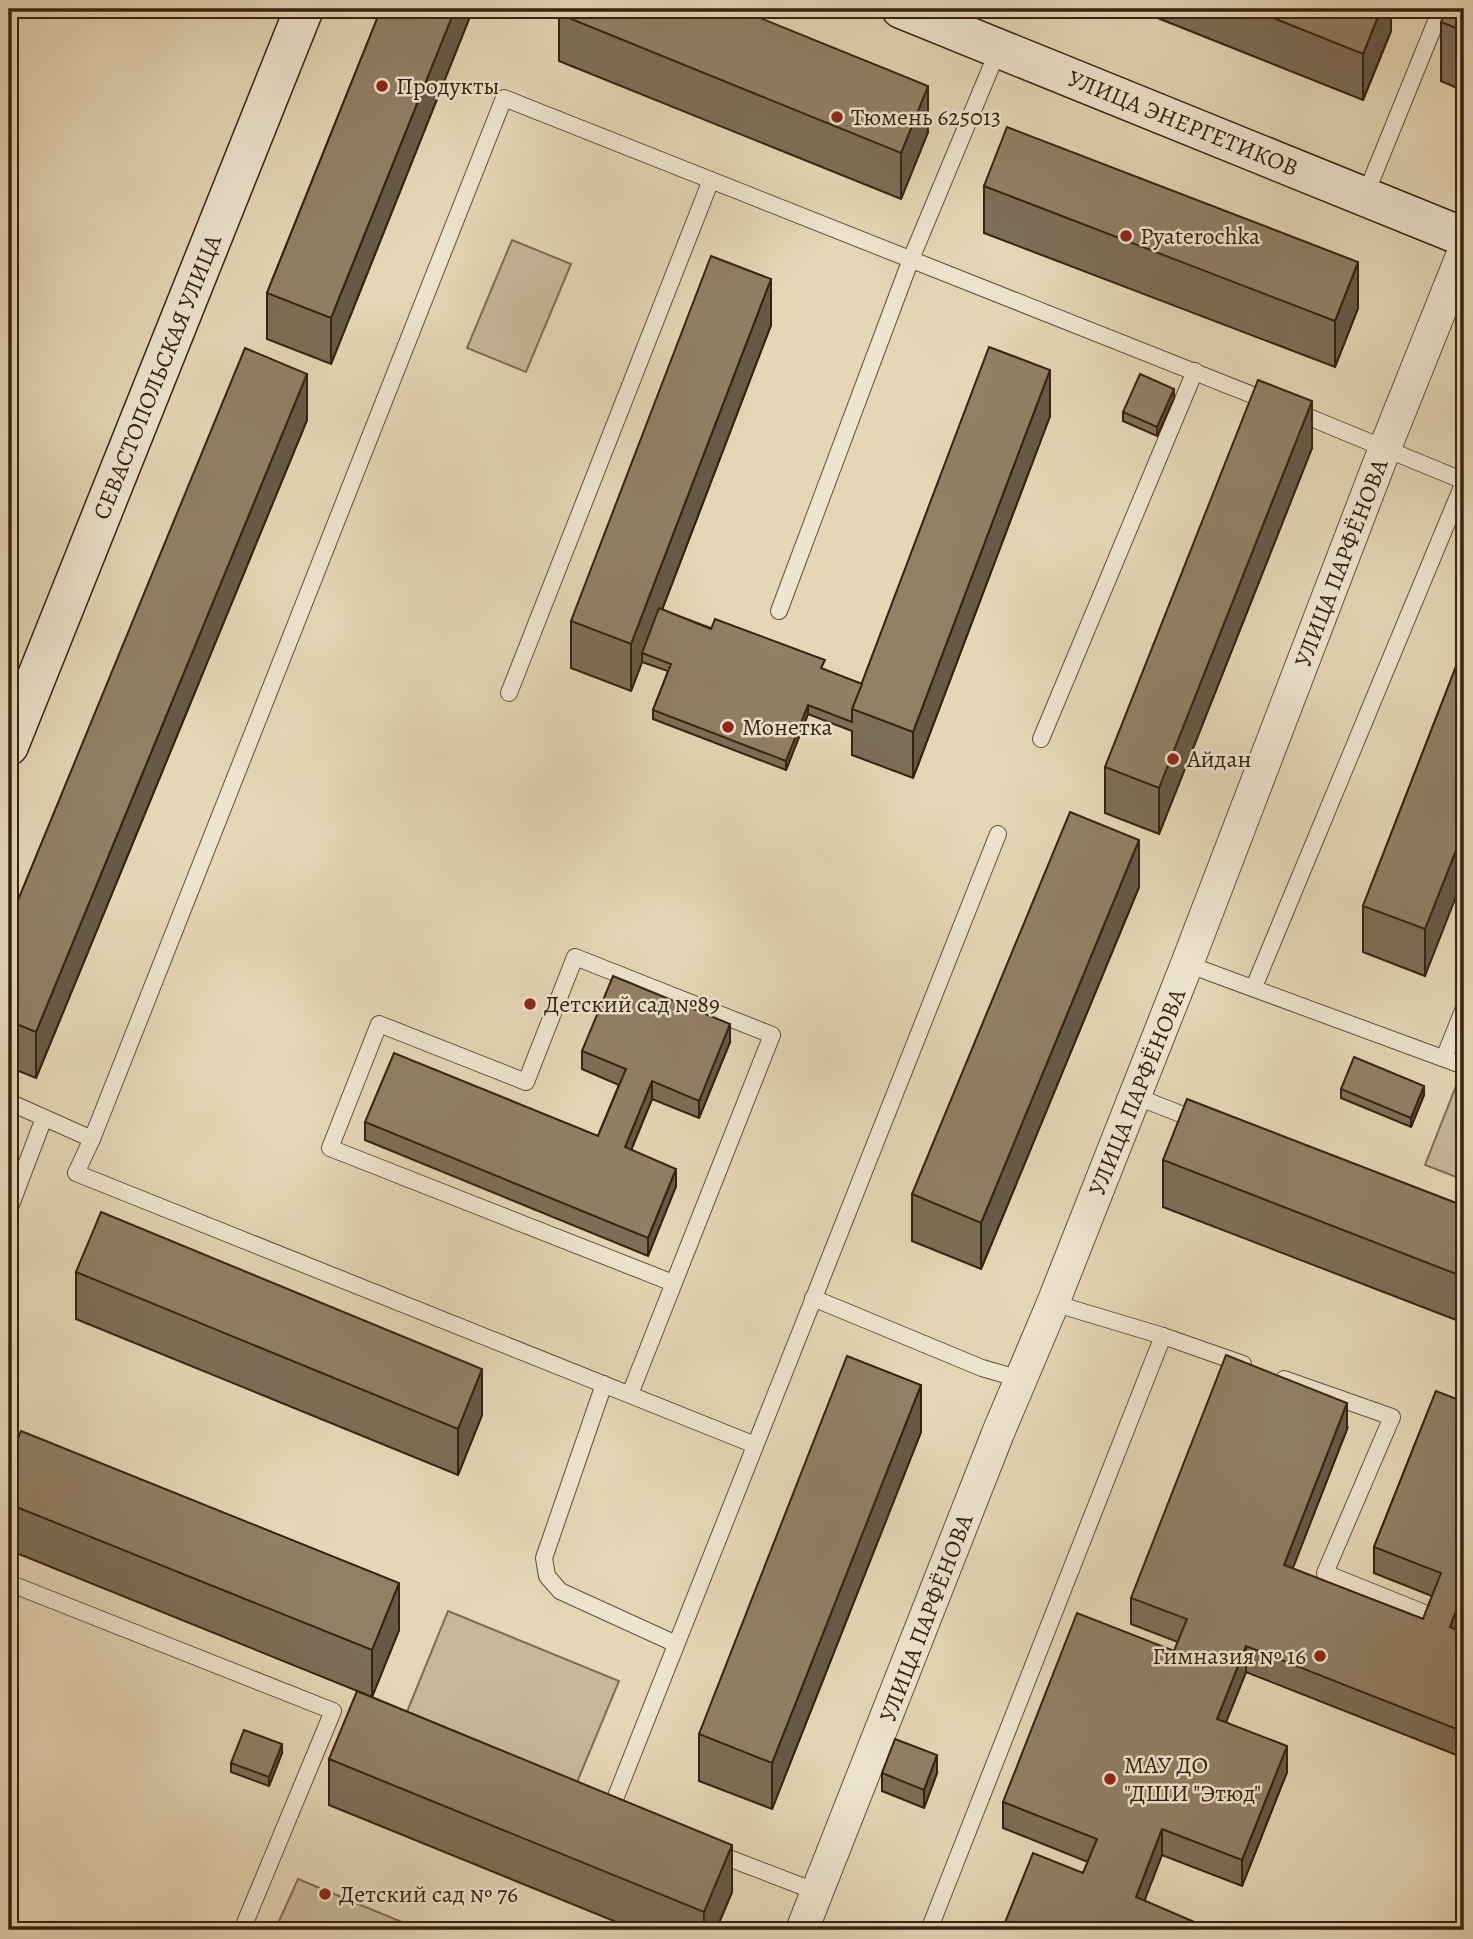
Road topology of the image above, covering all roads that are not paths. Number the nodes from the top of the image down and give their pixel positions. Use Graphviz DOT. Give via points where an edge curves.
graph roads {
  1 [pos="304,9"];
  2 [pos="901,9"];
  3 [pos="1438,10"];
  4 [pos="999,48"];
  5 [pos="711,180"];
  6 [pos="1365,196"];
  7 [pos="1464,237"];
  8 [pos="1464,251"];
  9 [pos="911,259"];
  10 [pos="1195,371"];
  11 [pos="1384,448"];
  12 [pos="1464,481"];
  13 [pos="779,611"];
  14 [pos="509,693"];
  15 [pos="1041,740"];
  16 [pos="9,746"];
  17 [pos="998,834"];
  18 [pos="1187,964"];
  19 [pos="1254,987"];
  20 [pos="1464,1008"];
  21 [pos="1444,1058"];
  22 [pos="1464,1066"];
  23 [pos="1135,1096"];
  24 [pos="9,1102"];
  25 [pos="44,1118"];
  26 [pos="1214,1127"];
  27 [pos="92,1139"];
  28 [pos="9,1210"];
  29 [pos="673,1283"];
  30 [pos="813,1298"];
  31 [pos="1053,1303"];
  32 [pos="1163,1336"];
  33 [pos="1020,1379"];
  34 [pos="604,1384"];
  35 [pos="629,1394"];
  36 [pos="755,1444"];
  37 [pos="9,1583"];
  38 [pos="1434,1617"];
  39 [pos="676,1644"];
  40 [pos="609,1814"];
  41 [pos="695,1846"];
  42 [pos="817,1892"];
  43 [pos="242,1930"];
  44 [pos="803,1930"];
  45 [pos="929,1930"];
  1 -- 16 [label="street, СЕВАСТОПОЛЬСКАЯ УЛИЦА"];
  2 -- 4 [label="street, УЛИЦА ЭНЕРГЕТИКОВ"];
  3 -- 6 [label="lane"];
  4 -- 6 [label="street, УЛИЦА ЭНЕРГЕТИКОВ"];
  4 -- 9 [label="lane"];
  5 -- 9 [label="lane"];
  5 -- 14 [label="lane"];
  5 -- 27 [label="lane" via="504,98"];
  6 -- 7 [label="street, УЛИЦА ЭНЕРГЕТИКОВ"];
  8 -- 11 [label="street, УЛИЦА ПАРФЁНОВА"];
  9 -- 10 [label="lane"];
  9 -- 13 [label="lane"];
  10 -- 11 [label="lane"];
  10 -- 15 [label="lane"];
  11 -- 12 [label="lane"];
  11 -- 18 [label="street, УЛИЦА ПАРФЁНОВА"];
  12 -- 19 [label="lane"];
  17 -- 30 [label="lane"];
  18 -- 19 [label="lane"];
  18 -- 23 [label="street, УЛИЦА ПАРФЁНОВА"];
  19 -- 21 [label="lane"];
  20 -- 21 [label="lane"];
  21 -- 22 [label="lane"];
  23 -- 26 [label="lane"];
  23 -- 31 [label="street, УЛИЦА ПАРФЁНОВА"];
  24 -- 25 [label="lane"];
  25 -- 27 [label="lane"];
  25 -- 28 [label="lane"];
  27 -- 34 [label="lane" via="76,1173"];
  29 -- 29 [label="lane" via="772,1035 575,957 526,1082 379,1024 330,1148"];
  29 -- 35 [label="lane"];
  30 -- 33 [label="lane" via="982,1368"];
  30 -- 36 [label="lane"];
  31 -- 32 [label="lane"];
  31 -- 33 [label="street, УЛИЦА ПАРФЁНОВА"];
  32 -- 38 [label="lane" via="1392,1417 1325,1573"];
  32 -- 45 [label="lane"];
  33 -- 42 [label="street, УЛИЦА ПАРФЁНОВА"];
  34 -- 35 [label="lane"];
  34 -- 39 [label="lane" via="544,1558 547,1576 560,1591"];
  35 -- 36 [label="lane"];
  36 -- 39 [label="lane"];
  37 -- 43 [label="lane" via="340,1714"];
  39 -- 40 [label="lane"];
  41 -- 42 [label="lane"];
  42 -- 44 [label="street, УЛИЦА ПАРФЁНОВА"];
}
